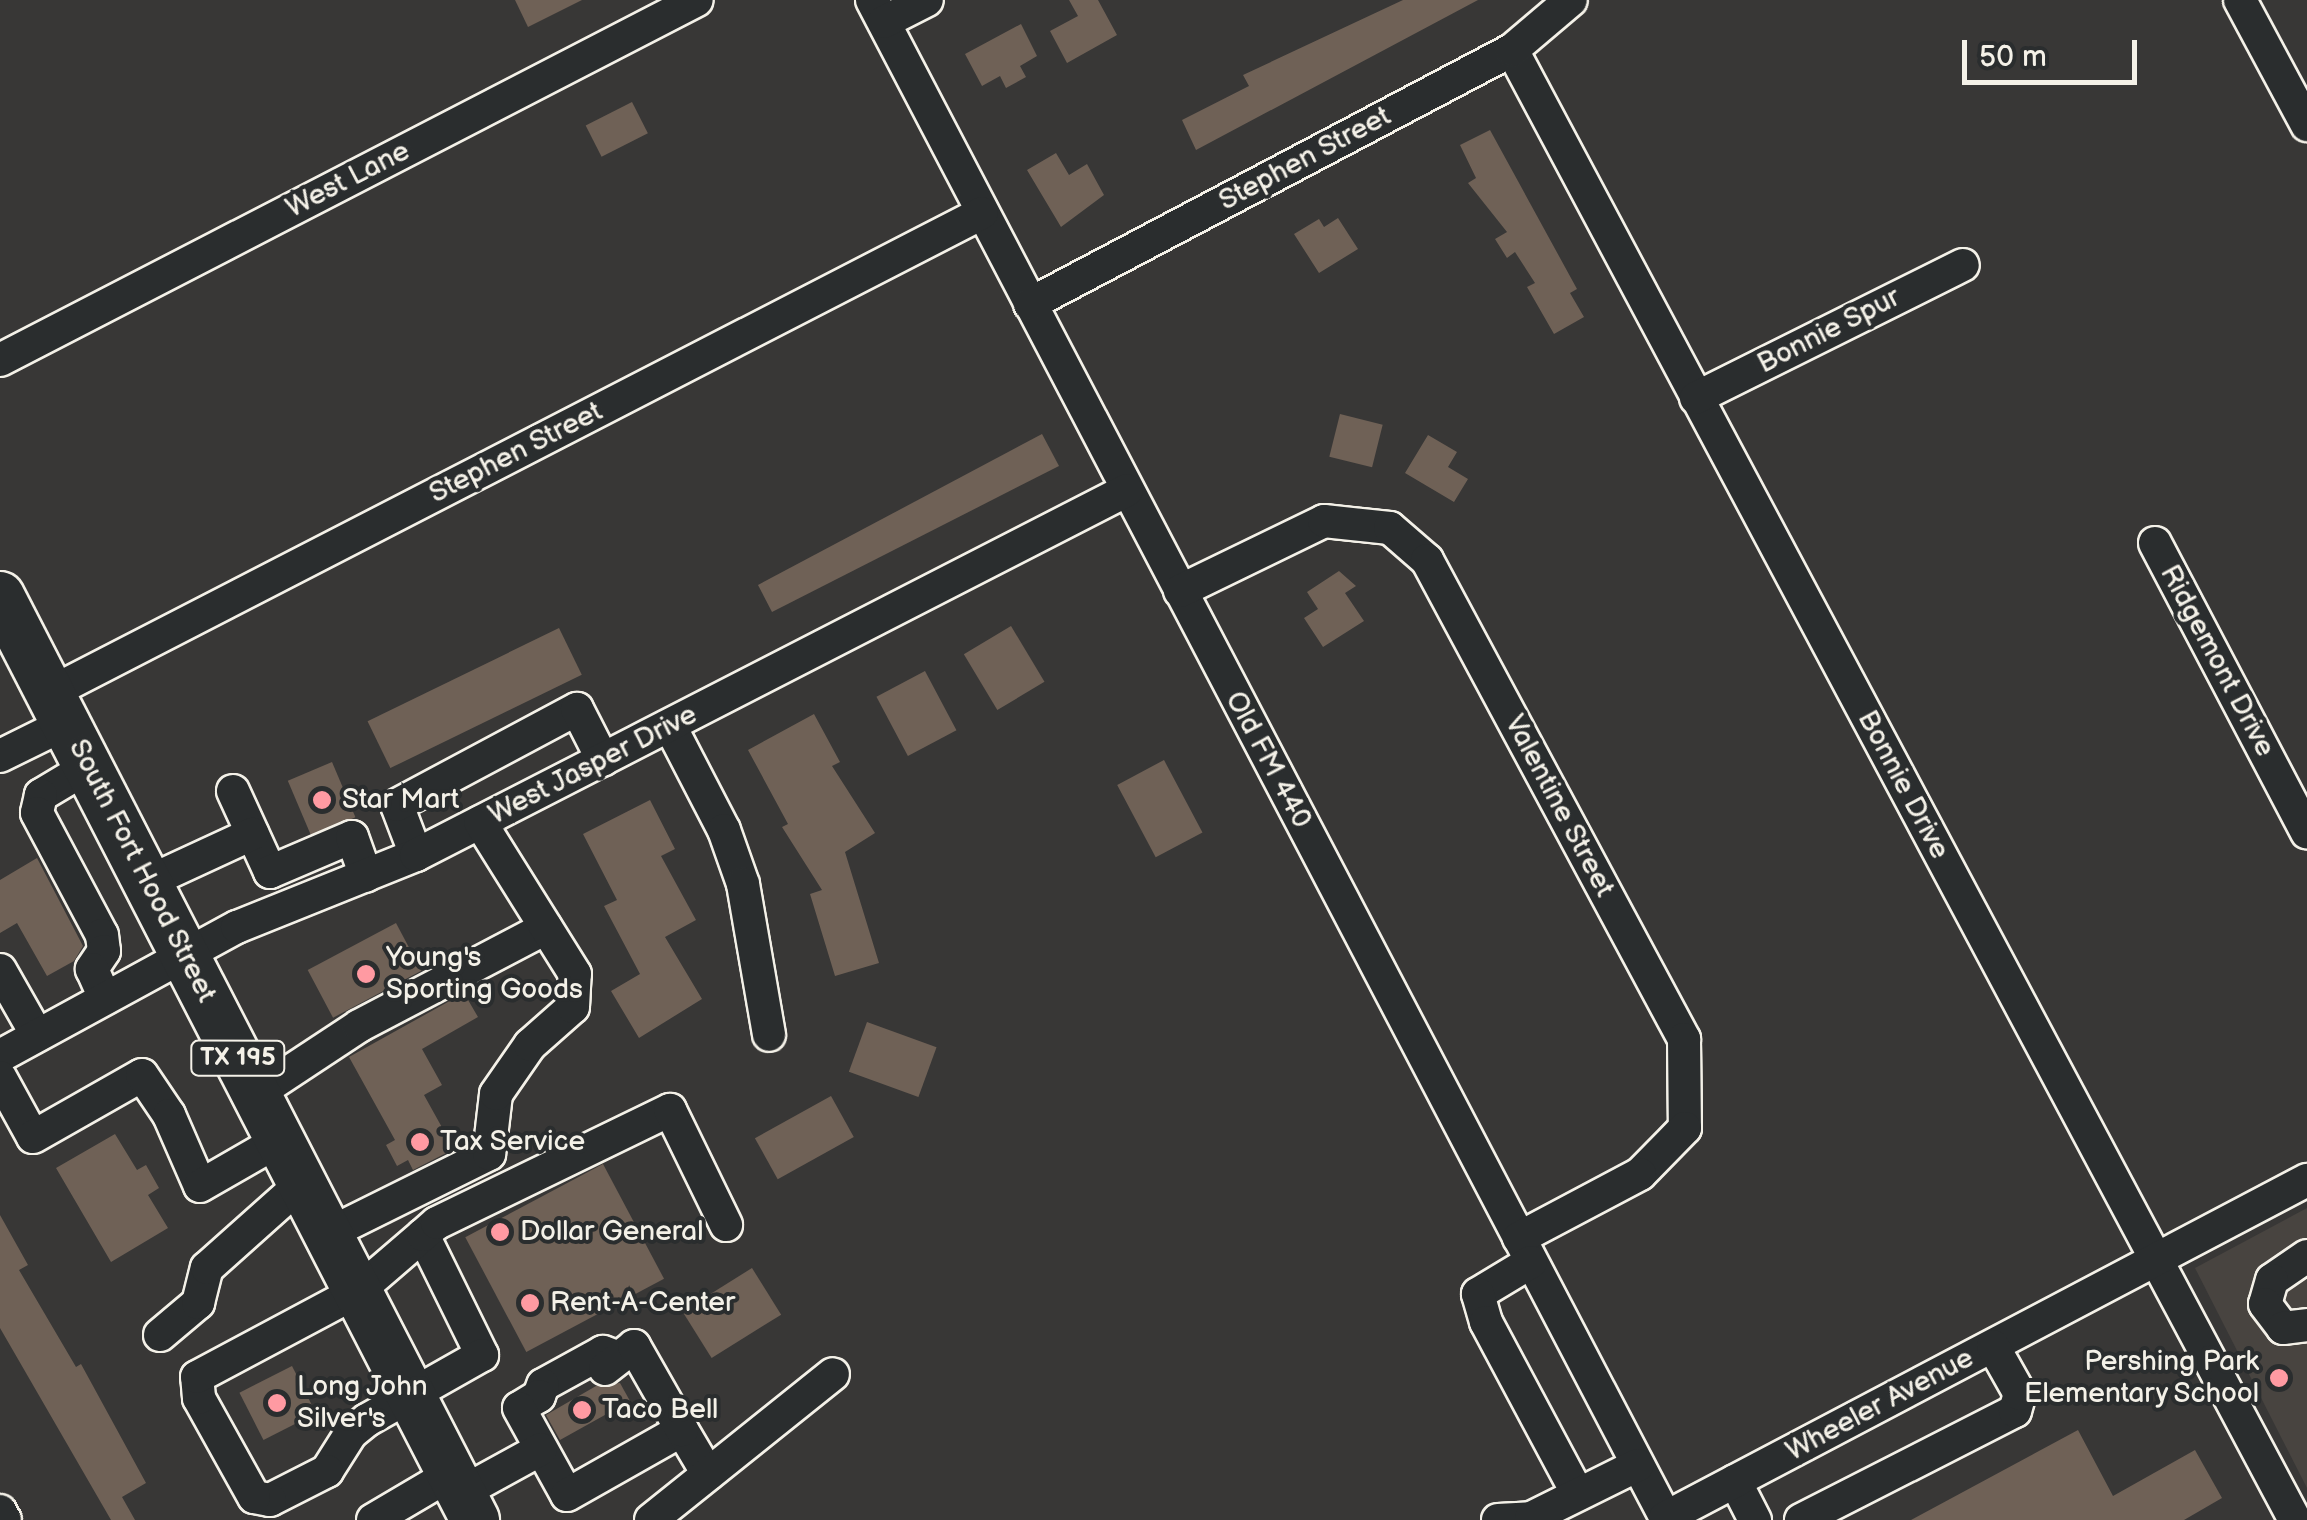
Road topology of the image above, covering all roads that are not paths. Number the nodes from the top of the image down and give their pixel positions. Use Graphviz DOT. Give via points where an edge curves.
graph roads {
  1 [pos="697,0"];
  2 [pos="926,0"];
  3 [pos="1571,0"];
  4 [pos="2242,0"];
  5 [pos="878,11"];
  6 [pos="1512,50"];
  7 [pos="2307,125"];
  8 [pos="982,212"];
  9 [pos="1962,264"];
  10 [pos="1030,304"];
  11 [pos="0,360"];
  12 [pos="1696,398"];
  13 [pos="1127,490"];
  14 [pos="2155,543"];
  15 [pos="1180,591"];
  16 [pos="0,596"];
  17 [pos="11,644"];
  18 [pos="58,708"];
  19 [pos="670,726"];
  20 [pos="0,756"];
  21 [pos="603,760"];
  22 [pos="88,768"];
  23 [pos="233,791"];
  24 [pos="480,822"];
  25 [pos="2307,832"];
  26 [pos="252,834"];
  27 [pos="416,855"];
  28 [pos="292,862"];
  29 [pos="366,876"];
  30 [pos="148,882"];
  31 [pos="304,899"];
  32 [pos="546,928"];
  33 [pos="184,954"];
  34 [pos="0,970"];
  35 [pos="104,998"];
  36 [pos="37,1035"];
  37 [pos="769,1035"];
  38 [pos="0,1056"];
  39 [pos="0,1077"];
  40 [pos="256,1094"];
  41 [pos="280,1140"];
  42 [pos="2307,1180"];
  43 [pos="302,1183"];
  44 [pos="726,1225"];
  45 [pos="328,1234"];
  46 [pos="423,1235"];
  47 [pos="1525,1250"];
  48 [pos="2307,1256"];
  49 [pos="2156,1261"];
  50 [pos="358,1291"];
  51 [pos="2307,1325"];
  52 [pos="160,1335"];
  53 [pos="1993,1346"];
  54 [pos="833,1374"];
  55 [pos="411,1396"];
  56 [pos="682,1430"];
  57 [pos="541,1449"];
  58 [pos="1638,1465"];
  59 [pos="708,1474"];
  60 [pos="1736,1481"];
  61 [pos="1578,1494"];
  62 [pos="462,1496"];
  63 [pos="0,1510"];
  64 [pos="2289,1518"];
  65 [pos="1666,1519"];
  66 [pos="5,1520"];
  67 [pos="372,1520"];
  68 [pos="651,1520"];
  69 [pos="1498,1520"];
  70 [pos="1755,1520"];
  71 [pos="1801,1520"];
  1 -- 11 [label="street, West Lane"];
  2 -- 5 [label="street"];
  3 -- 6 [label="street, Stephen Street"];
  4 -- 7 [label="street"];
  5 -- 8 [label="street, Old FM 440"];
  6 -- 10 [label="street, Stephen Street"];
  6 -- 12 [label="street, Bonnie Drive"];
  8 -- 10 [label="street, Old FM 440"];
  8 -- 18 [label="street, Stephen Street"];
  9 -- 12 [label="street, Bonnie Spur"];
  10 -- 13 [label="street, Old FM 440"];
  12 -- 49 [label="street, Bonnie Drive"];
  13 -- 15 [label="street, Old FM 440"];
  13 -- 19 [label="street, West Jasper Drive"];
  14 -- 25 [label="street, Ridgemont Drive"];
  15 -- 47 [label="street, Old FM 440"];
  15 -- 47 [label="street, Valentine Street" via="1324,521 1390,528 1427,560 1684,1039 1685,1128 1640,1174"];
  16 -- 17 [label="highway, South Fort Hood Street / TX 195"];
  17 -- 18 [label="highway, South Fort Hood Street / TX 195"];
  18 -- 20 [label="street, Stephen Street"];
  18 -- 22 [label="highway, South Fort Hood Street / TX 195"];
  19 -- 21 [label="street, West Jasper Drive"];
  19 -- 37 [label="street" via="724,830 743,884"];
  21 -- 24 [label="street, West Jasper Drive"];
  21 -- 27 [label="street" via="577,709 397,806"];
  22 -- 30 [label="highway, South Fort Hood Street / TX 195"];
  22 -- 35 [label="street" via="41,795 36,813 102,935 104,951 92,968"];
  23 -- 26 [label="street"];
  24 -- 27 [label="street, West Jasper Drive"];
  24 -- 32 [label="street"];
  26 -- 28 [label="street" via="270,872"];
  26 -- 30 [label="street"];
  27 -- 29 [label="street, West Jasper Drive"];
  28 -- 29 [label="street" via="352,837"];
  28 -- 31 [label="street"];
  29 -- 31 [label="street, West Jasper Drive"];
  30 -- 33 [label="highway, South Fort Hood Street / TX 195"];
  31 -- 33 [label="street, West Jasper Drive"];
  32 -- 40 [label="street" via="359,1026"];
  32 -- 45 [label="street" via="575,974 573,1007 530,1045 496,1094 489,1154"];
  33 -- 35 [label="street, West Jasper Drive"];
  33 -- 40 [label="highway, South Fort Hood Street / TX 195"];
  34 -- 36 [label="street"];
  35 -- 36 [label="street, West Jasper Drive"];
  36 -- 38 [label="street, West Jasper Drive"];
  39 -- 41 [label="street" via="33,1137 142,1075 169,1115 200,1186"];
  40 -- 41 [label="highway, South Fort Hood Street / TX 195"];
  41 -- 43 [label="highway, South Fort Hood Street / TX 195"];
  42 -- 49 [label="street, Wheeler Avenue"];
  43 -- 45 [label="highway, South Fort Hood Street / TX 195"];
  43 -- 52 [label="street" via="207,1268 198,1303"];
  44 -- 46 [label="street" via="670,1110"];
  45 -- 50 [label="highway, South Fort Hood Street / TX 195"];
  46 -- 50 [label="street"];
  46 -- 55 [label="street" via="482,1355"];
  47 -- 58 [label="street, Old FM 440"];
  47 -- 61 [label="street, Valentine Street" via="1478,1294 1486,1322"];
  48 -- 51 [label="street" via="2272,1280 2266,1304 2283,1328"];
  49 -- 53 [label="street, Wheeler Avenue"];
  49 -- 64 [label="street, Bonnie Drive"];
  50 -- 55 [label="highway, South Fort Hood Street / TX 195"];
  50 -- 55 [label="street" via="197,1377 200,1398 254,1497 270,1500 327,1471 351,1433"];
  53 -- 60 [label="street, Wheeler Avenue"];
  53 -- 71 [label="street" via="2020,1394 2015,1412"];
  54 -- 59 [label="street"];
  55 -- 62 [label="highway, South Fort Hood Street / TX 195"];
  56 -- 57 [label="street" via="567,1495"];
  56 -- 57 [label="street" via="634,1346 550,1400 539,1396 519,1408"];
  56 -- 59 [label="street"];
  57 -- 62 [label="street"];
  58 -- 61 [label="street"];
  58 -- 65 [label="street, Old FM 440"];
  59 -- 68 [label="street"];
  60 -- 65 [label="street, Wheeler Avenue"];
  60 -- 70 [label="street"];
  61 -- 69 [label="street" via="1531,1518"];
  62 -- 67 [label="street"];
  63 -- 66 [label="street"];
}
